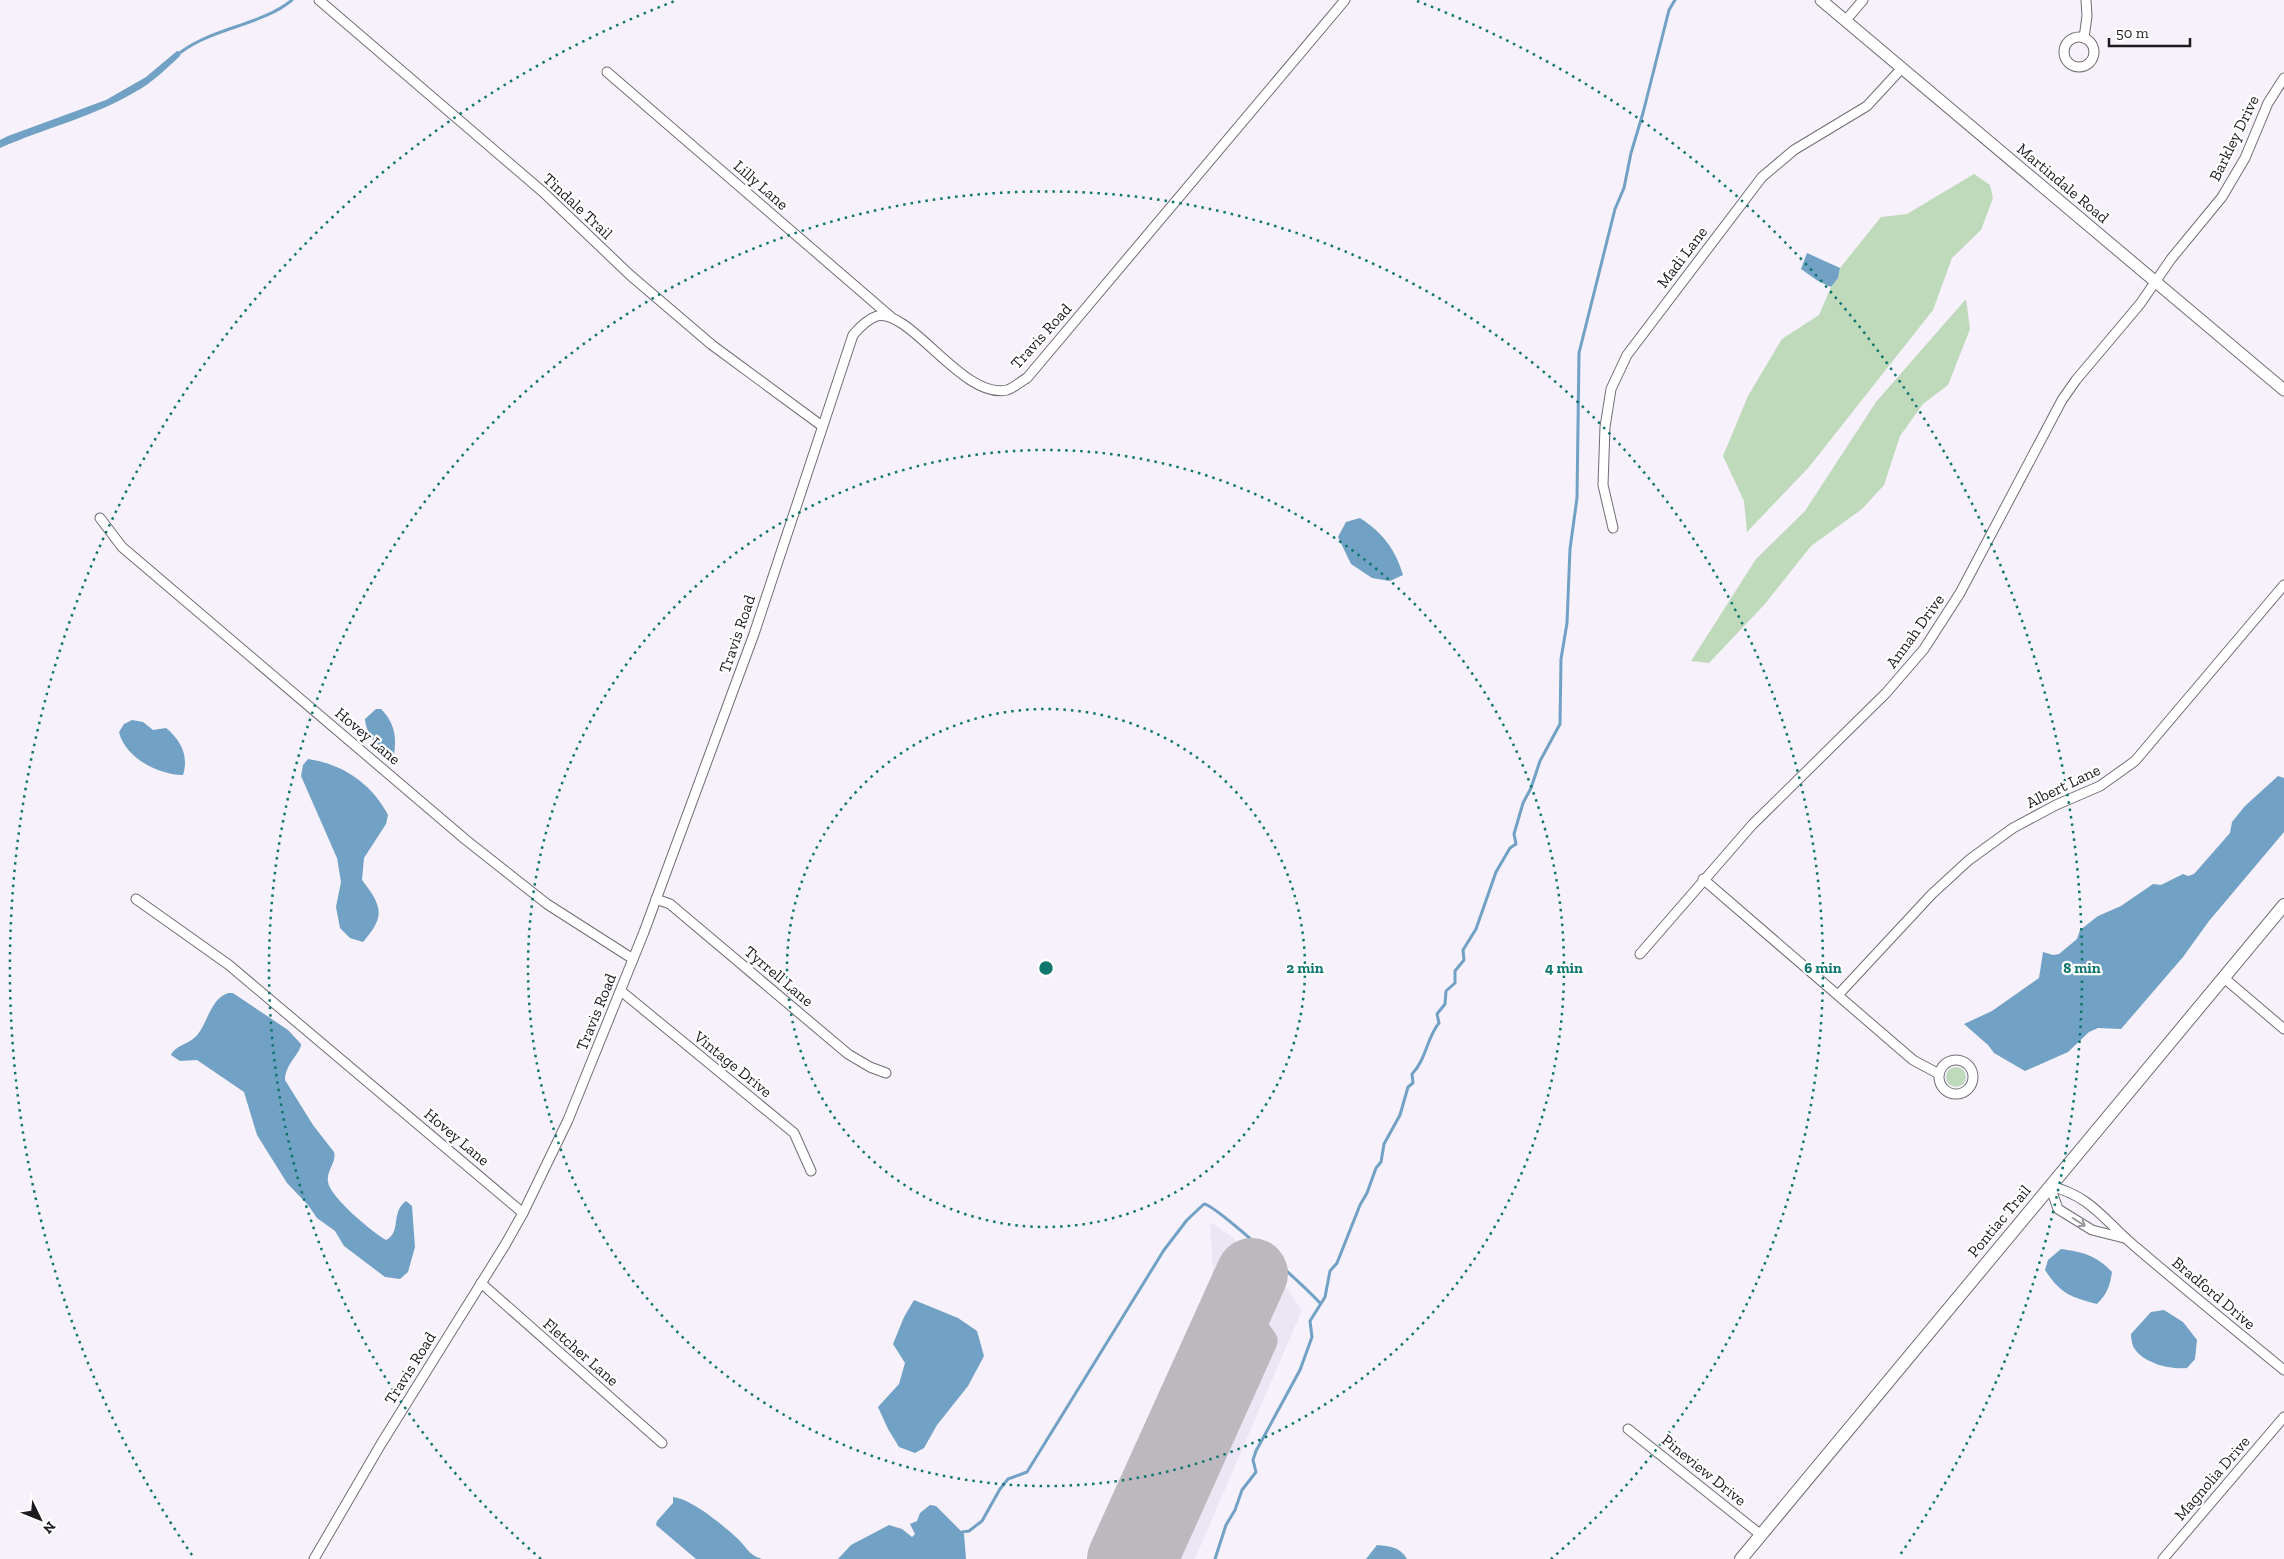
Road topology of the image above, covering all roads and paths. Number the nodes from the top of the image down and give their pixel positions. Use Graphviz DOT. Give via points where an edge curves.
graph roads {
  1 [pos="320,0"];
  2 [pos="1344,0"];
  3 [pos="1821,0"];
  4 [pos="1862,0"];
  5 [pos="2086,0"];
  6 [pos="1846,20"];
  7 [pos="2084,38"];
  8 [pos="1902,68"];
  9 [pos="607,72"];
  10 [pos="2284,78"];
  11 [pos="2155,282"];
  12 [pos="895,321"];
  13 [pos="2284,390"];
  14 [pos="822,426"];
  15 [pos="100,518"];
  16 [pos="1613,528"];
  17 [pos="2284,585"];
  18 [pos="1703,879"];
  19 [pos="136,899"];
  20 [pos="656,899"];
  21 [pos="2284,905"];
  22 [pos="1640,954"];
  23 [pos="633,959"];
  24 [pos="2224,978"];
  25 [pos="621,991"];
  26 [pos="1838,995"];
  27 [pos="2284,1029"];
  28 [pos="886,1073"];
  29 [pos="1939,1074"];
  30 [pos="811,1171"];
  31 [pos="2050,1186"];
  32 [pos="523,1213"];
  33 [pos="2124,1238"];
  34 [pos="481,1283"];
  35 [pos="2284,1370"];
  36 [pos="2284,1417"];
  37 [pos="1628,1429"];
  38 [pos="662,1443"];
  39 [pos="1761,1535"];
  40 [pos="314,1559"];
  41 [pos="1741,1559"];
  42 [pos="2163,1559"];
  1 -- 14 [label="street, Tindale Trail" via="544,192 630,275 712,345"];
  2 -- 12 [label="street, Travis Road" via="1027,378 1008,390 982,386"];
  3 -- 6 [label="street, Martindale Road"];
  4 -- 6 [label="street"];
  5 -- 7 [label="street"];
  6 -- 8 [label="street, Martindale Road"];
  8 -- 11 [label="street, Martindale Road"];
  8 -- 16 [label="street, Madi Lane" via="1867,106 1794,150 1762,177 1627,356 1611,389 1605,427 1603,485"];
  9 -- 12 [label="street, Lilly Lane"];
  10 -- 11 [label="street, Barkley Drive" via="2268,103 2245,158 2230,184"];
  11 -- 13 [label="street, Martindale Road"];
  11 -- 18 [label="street, Annah Drive" via="2062,400 1960,593 1924,649 1886,693 1776,800"];
  12 -- 14 [label="street, Travis Road" via="877,316 853,335"];
  14 -- 20 [label="street, Travis Road" via="754,634"];
  15 -- 23 [label="street, Hovey Lane" via="122,548 466,840 547,904"];
  17 -- 26 [label="street, Albert Lane" via="2134,761 2100,786 2013,828 1969,860 1928,898"];
  18 -- 22 [label="street, Annah Drive"];
  18 -- 26 [label="street"];
  19 -- 32 [label="street, Hovey Lane" via="229,965"];
  20 -- 23 [label="street, Travis Road"];
  20 -- 28 [label="street, Tyrrell Lane" via="670,904 848,1054"];
  21 -- 24 [label="main road, Pontiac Trail"];
  23 -- 25 [label="street, Travis Road"];
  24 -- 27 [label="street"];
  24 -- 31 [label="main road, Pontiac Trail"];
  25 -- 30 [label="street, Vintage Drive" via="794,1133"];
  25 -- 32 [label="street, Travis Road" via="568,1120"];
  26 -- 29 [label="street" via="1913,1060"];
  31 -- 33 [label="street, Bradford Drive" via="2070,1191 2099,1212"];
  31 -- 33 [label="street, Bradford Drive, one-way" via="2058,1208 2092,1230"];
  31 -- 39 [label="main road, Pontiac Trail"];
  32 -- 34 [label="street, Travis Road"];
  33 -- 35 [label="street, Bradford Drive"];
  34 -- 38 [label="street, Fletcher Lane"];
  34 -- 40 [label="street, Travis Road" via="380,1444"];
  36 -- 42 [label="street, Magnolia Drive"];
  37 -- 39 [label="street, Pineview Drive"];
  39 -- 41 [label="main road, Pontiac Trail"];
}
